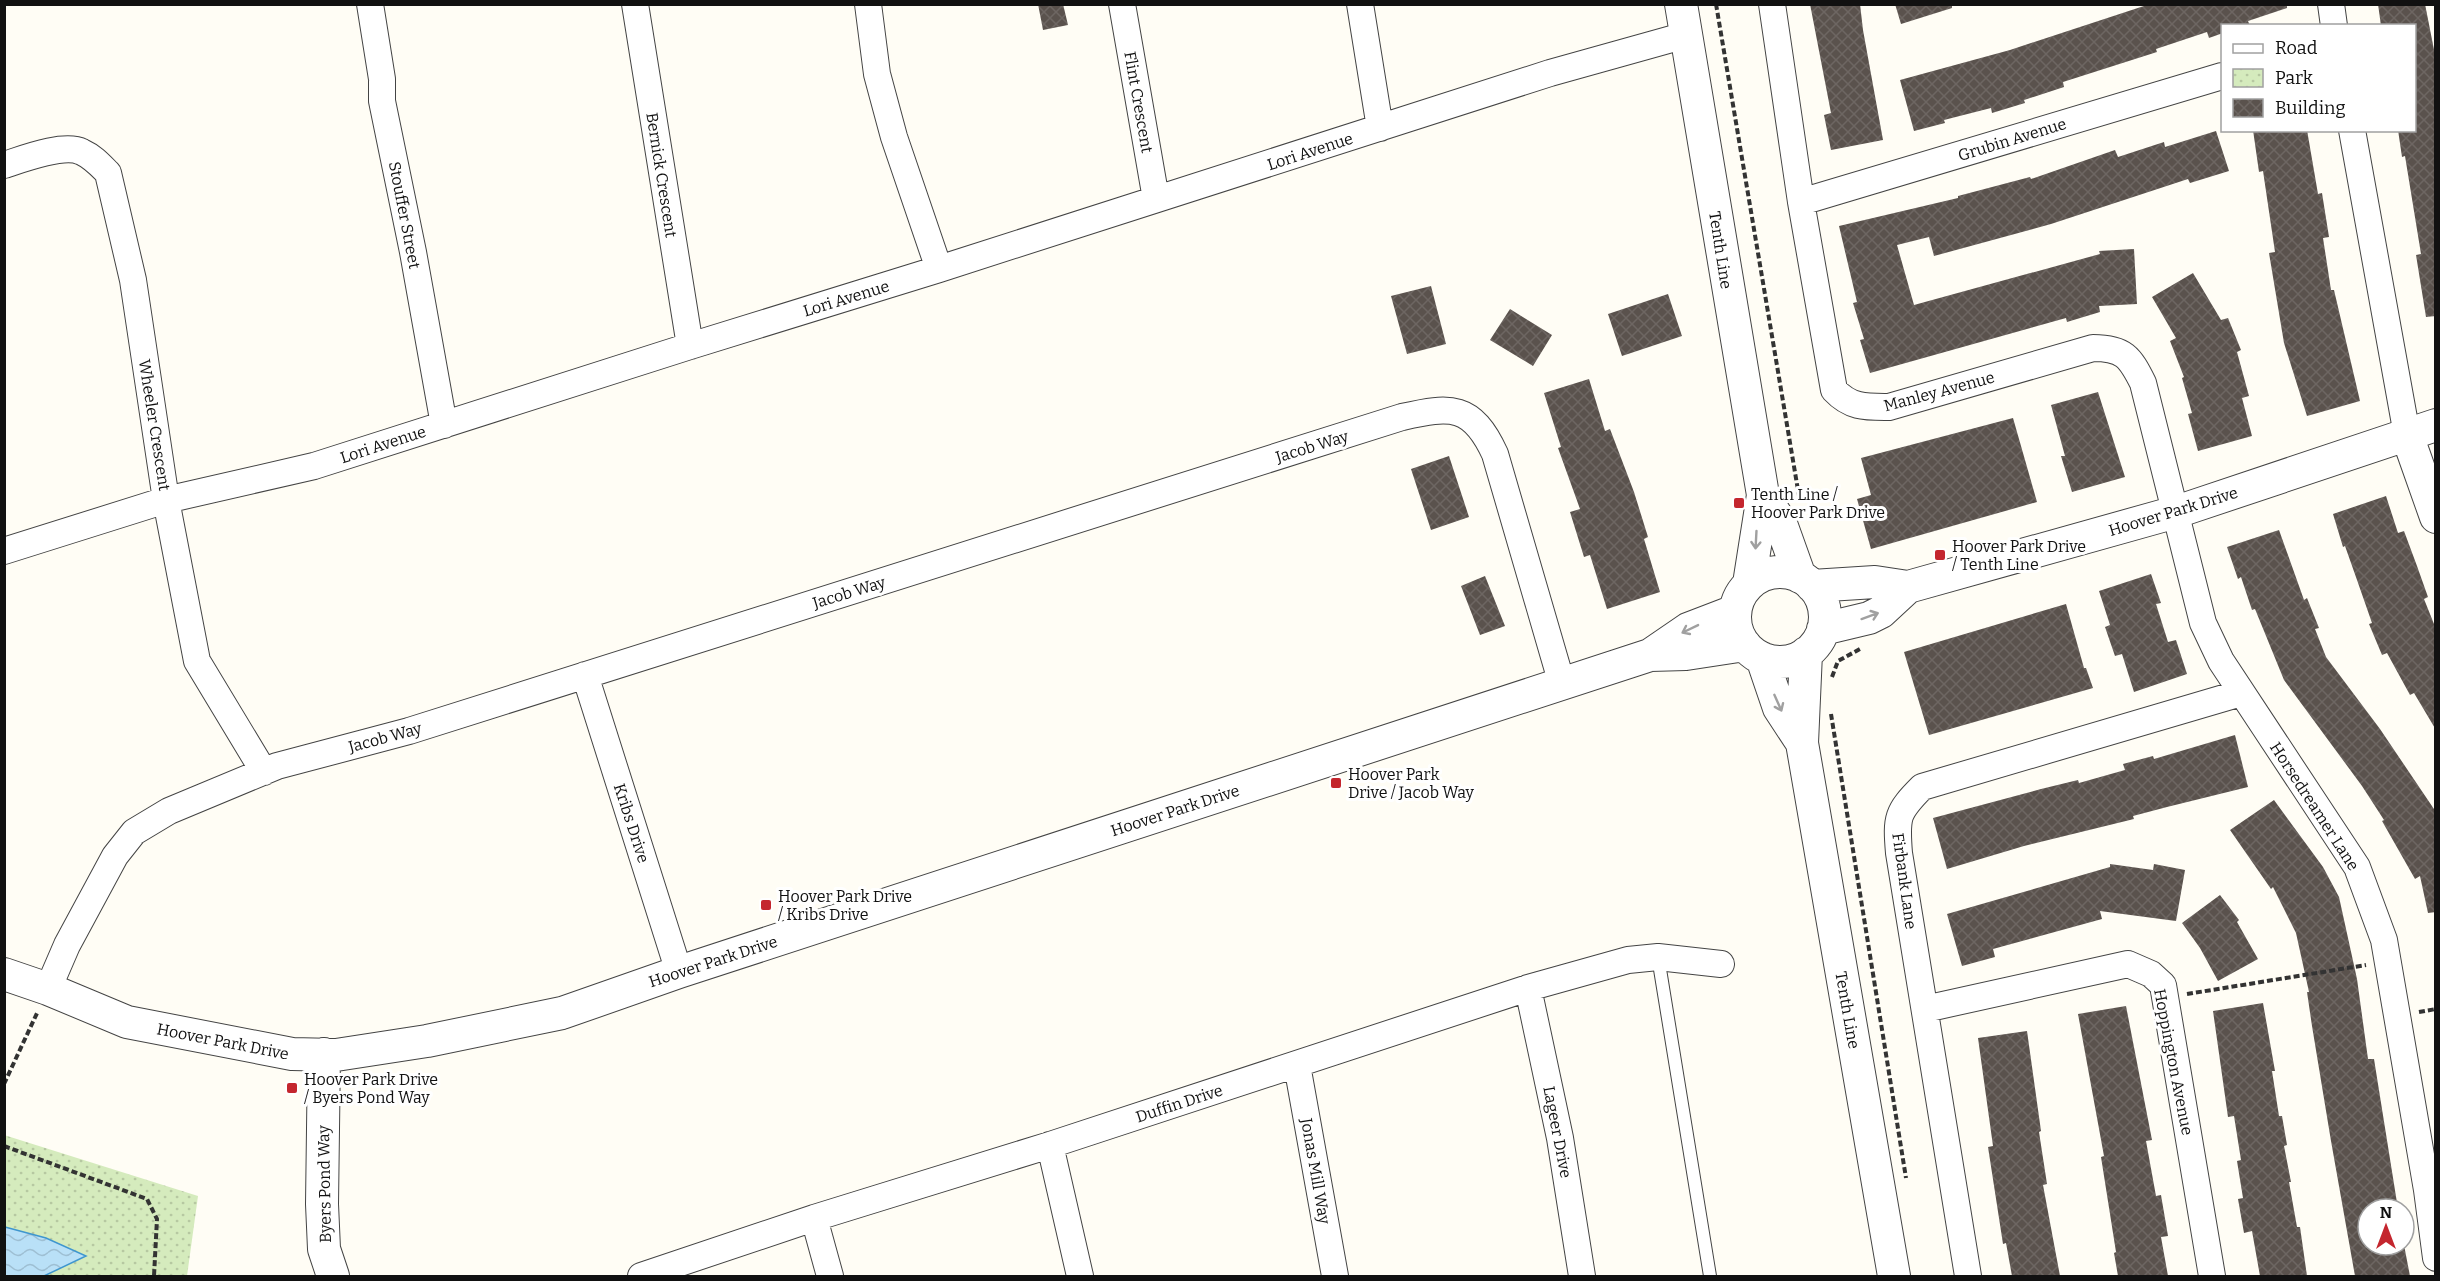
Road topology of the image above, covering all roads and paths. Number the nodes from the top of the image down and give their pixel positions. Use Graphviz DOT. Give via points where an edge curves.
graph roads {
  1 [pos="370,4"];
  2 [pos="635,4"];
  3 [pos="868,4"];
  4 [pos="1122,4"];
  5 [pos="1360,4"];
  6 [pos="1682,4"];
  7 [pos="1716,4"];
  8 [pos="1772,4"];
  9 [pos="2331,4"];
  10 [pos="2334,24"];
  11 [pos="1686,35"];
  12 [pos="2221,77"];
  13 [pos="1380,128"];
  14 [pos="2352,132"];
  15 [pos="4,165"];
  16 [pos="1156,199"];
  17 [pos="1802,202"];
  18 [pos="939,269"];
  19 [pos="690,345"];
  20 [pos="444,425"];
  21 [pos="2421,430"];
  22 [pos="1763,495"];
  23 [pos="166,500"];
  24 [pos="1801,511"];
  25 [pos="2176,512"];
  26 [pos="2436,517"];
  27 [pos="4,551"];
  28 [pos="1806,581"];
  29 [pos="1749,584"];
  30 [pos="1908,587"];
  31 [pos="1735,611"];
  32 [pos="1815,641"];
  33 [pos="1868,647"];
  34 [pos="1754,652"];
  35 [pos="1650,655"];
  36 [pos="585,675"];
  37 [pos="1830,682"];
  38 [pos="1562,684"];
  39 [pos="2241,693"];
  40 [pos="1831,714"];
  41 [pos="1802,743"];
  42 [pos="264,772"];
  43 [pos="1658,957"];
  44 [pos="2388,961"];
  45 [pos="1721,964"];
  46 [pos="679,972"];
  47 [pos="4,974"];
  48 [pos="1528,988"];
  49 [pos="48,989"];
  50 [pos="2165,997"];
  51 [pos="1924,1009"];
  52 [pos="324,1054"];
  53 [pos="1297,1065"];
  54 [pos="4,1084"];
  55 [pos="1050,1145"];
  56 [pos="4,1146"];
  57 [pos="1906,1183"];
  58 [pos="814,1218"];
  59 [pos="2436,1258"];
  60 [pos="154,1276"];
  61 [pos="333,1276"];
  62 [pos="641,1276"];
  63 [pos="830,1276"];
  64 [pos="1080,1276"];
  65 [pos="1335,1276"];
  66 [pos="1582,1276"];
  67 [pos="1710,1276"];
  68 [pos="1894,1276"];
  69 [pos="1968,1276"];
  70 [pos="2212,1276"];
  1 -- 20 [label="street, Stouffer Street" via="382,101"];
  2 -- 19 [label="street, Bernick Crescent"];
  3 -- 18 [label="street" via="877,74"];
  4 -- 16 [label="street, Flint Crescent"];
  5 -- 13 [label="street"];
  6 -- 11 [label="street, Tenth Line"];
  7 -- 24 [label="path"];
  8 -- 17 [label="street, Manley Avenue"];
  9 -- 10 [label="street"];
  11 -- 13 [label="street, Lori Avenue" via="1550,73"];
  11 -- 22 [label="street, Tenth Line"];
  12 -- 17 [label="street, Grubin Avenue"];
  13 -- 16 [label="street, Lori Avenue"];
  14 -- 21 [label="street"];
  15 -- 23 [label="street, Wheeler Crescent" via="42,153 80,151 108,173 134,280"];
  16 -- 18 [label="street, Lori Avenue"];
  17 -- 25 [label="street, Manley Avenue" via="1834,390 1844,400 1864,407 1889,407 2093,348 2110,348 2131,359 2143,383"];
  18 -- 19 [label="street, Lori Avenue"];
  19 -- 20 [label="street, Lori Avenue"];
  20 -- 23 [label="street, Lori Avenue" via="314,466"];
  21 -- 25 [label="street, Hoover Park Drive"];
  21 -- 26 [label="street"];
  22 -- 28 [label="street, Tenth Line" via="1780,521"];
  22 -- 29 [label="street, Tenth Line, one-way"];
  23 -- 27 [label="street, Lori Avenue"];
  23 -- 42 [label="street, Wheeler Crescent" via="198,661"];
  25 -- 30 [label="street, Hoover Park Drive"];
  25 -- 39 [label="street, Horsedreamer Lane" via="2203,623"];
  28 -- 29 [label="street" via="1787,573 1774,573"];
  28 -- 30 [label="street, Hoover Park Drive" via="1875,582"];
  28 -- 32 [label="street" via="1821,598 1825,613"];
  29 -- 31 [label="street"];
  32 -- 30 [label="street, Hoover Park Drive, one-way" via="1881,612"];
  31 -- 34 [label="street" via="1738,633"];
  31 -- 35 [label="street, Hoover Park Drive, one-way" via="1688,629"];
  32 -- 34 [label="street" via="1792,660 1777,662"];
  32 -- 41 [label="street, Tenth Line"];
  33 -- 37 [label="path" via="1852,651 1838,661"];
  34 -- 35 [label="street, Hoover Park Drive"];
  34 -- 41 [label="street, Tenth Line, one-way" via="1777,703"];
  35 -- 38 [label="street, Hoover Park Drive"];
  36 -- 38 [label="street, Jacob Way" via="1402,417 1446,409 1477,422 1495,454"];
  36 -- 42 [label="street, Jacob Way"];
  36 -- 46 [label="street, Kribs Drive"];
  38 -- 46 [label="street, Hoover Park Drive"];
  39 -- 44 [label="street, Horsedreamer Lane" via="2357,867"];
  39 -- 51 [label="street, Firbank Lane" via="1922,787 1902,807 1897,828"];
  40 -- 57 [label="path"];
  41 -- 68 [label="street, Tenth Line"];
  42 -- 49 [label="street, Jacob Way" via="169,811 134,832 115,856"];
  43 -- 45 [label="street, Duffin Drive"];
  43 -- 48 [label="street, Duffin Drive" via="1628,960"];
  43 -- 67 [label="lane"];
  44 -- 50 [label="path"];
  44 -- 59 [label="street, Horsedreamer Lane"];
  46 -- 52 [label="street, Hoover Park Drive" via="562,1013 380,1050"];
  47 -- 49 [label="street, Hoover Park Drive"];
  48 -- 53 [label="street, Duffin Drive"];
  48 -- 66 [label="street, Lageer Drive" via="1560,1138"];
  49 -- 52 [label="street, Hoover Park Drive" via="127,1022 292,1054"];
  49 -- 54 [label="path"];
  50 -- 51 [label="street, Hoppington Avenue" via="2163,985 2151,974 2128,964"];
  50 -- 70 [label="street, Hoppington Avenue"];
  51 -- 69 [label="street, Firbank Lane"];
  52 -- 61 [label="street, Byers Pond Way" via="322,1204 324,1249"];
  53 -- 55 [label="street, Duffin Drive"];
  53 -- 65 [label="street, Jonas Mill Way"];
  55 -- 58 [label="street, Duffin Drive"];
  55 -- 64 [label="street"];
  56 -- 60 [label="path" via="147,1199 157,1219"];
  58 -- 62 [label="street, Duffin Drive"];
  58 -- 63 [label="street"];
}
